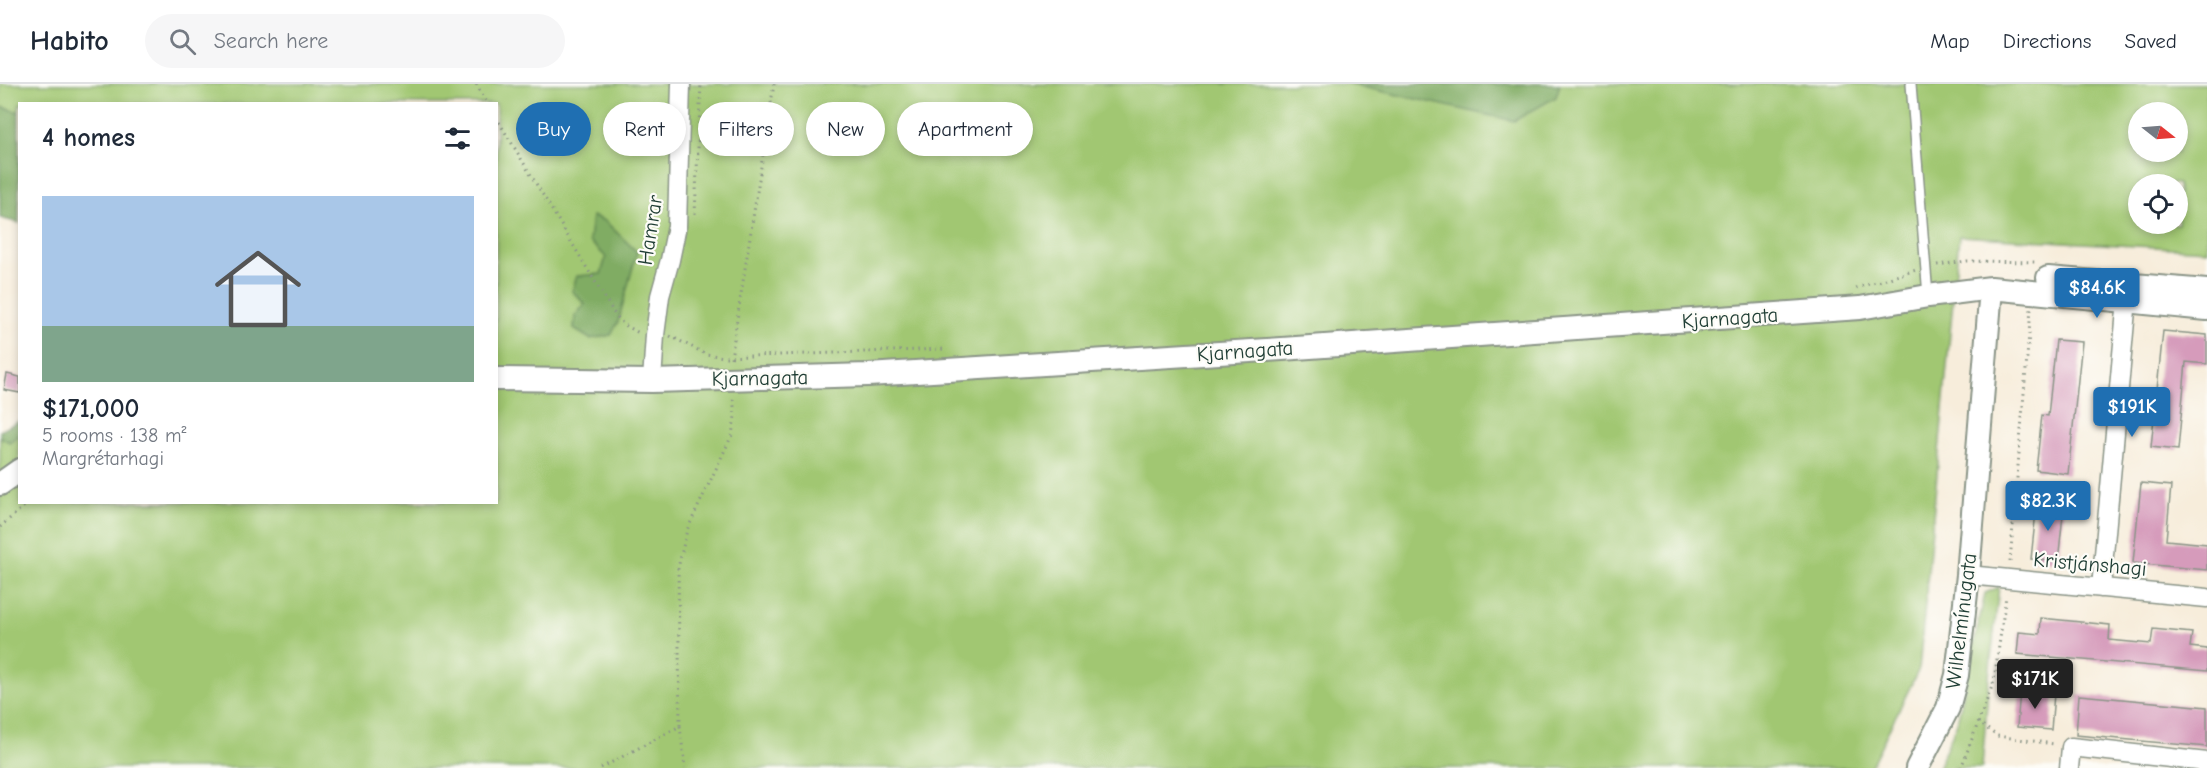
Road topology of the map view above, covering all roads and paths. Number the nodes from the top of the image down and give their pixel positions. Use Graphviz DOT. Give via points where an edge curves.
graph roads {
  1 [pos="476,84"];
  2 [pos="681,84"];
  3 [pos="774,84"];
  4 [pos="1911,84"];
  5 [pos="487,102"];
  6 [pos="498,120"];
  7 [pos="2045,262"];
  8 [pos="1927,267"];
  9 [pos="1991,288"];
  10 [pos="1846,291"];
  11 [pos="2207,291"];
  12 [pos="2033,292"];
  13 [pos="2128,293"];
  14 [pos="1928,296"];
  15 [pos="2207,309"];
  16 [pos="655,335"];
  17 [pos="948,349"];
  18 [pos="731,368"];
  19 [pos="498,379"];
  20 [pos="652,381"];
  21 [pos="18,471"];
  22 [pos="0,484"];
  23 [pos="27,504"];
  24 [pos="0,528"];
  25 [pos="1968,575"];
  26 [pos="2009,579"];
  27 [pos="2100,588"];
  28 [pos="2207,598"];
  29 [pos="1978,722"];
  30 [pos="680,726"];
  31 [pos="2071,747"];
  32 [pos="2207,762"];
  33 [pos="601,768"];
  34 [pos="685,768"];
  35 [pos="1917,768"];
  36 [pos="1962,768"];
  37 [pos="2069,768"];
  1 -- 5 [label="path"];
  2 -- 16 [label="street, Hamrar" via="677,226"];
  3 -- 18 [label="path"];
  4 -- 8 [label="lane"];
  6 -- 16 [label="path" via="614,313 630,330"];
  7 -- 8 [label="path" via="1967,261"];
  8 -- 10 [label="path"];
  8 -- 14 [label="lane"];
  9 -- 12 [label="street, Kjarnagata"];
  9 -- 13 [label="street, Kjarnagata" via="2003,281 2034,277"];
  9 -- 14 [label="street, Kjarnagata"];
  9 -- 25 [label="street, Wilhelmínugata"];
  11 -- 13 [label="street, Kjarnagata"];
  12 -- 13 [label="street, Kjarnagata"];
  12 -- 26 [label="path"];
  13 -- 15 [label="street, Kjarnagata"];
  13 -- 27 [label="street"];
  14 -- 18 [label="street, Kjarnagata" via="1860,308 868,375"];
  16 -- 18 [label="path" via="672,336"];
  16 -- 20 [label="street, Hamrar"];
  17 -- 18 [label="path"];
  18 -- 20 [label="street, Kjarnagata"];
  18 -- 30 [label="path" via="735,416 732,435 687,530 678,567"];
  19 -- 20 [label="street, Kjarnagata"];
  21 -- 22 [label="street"];
  23 -- 24 [label="path"];
  25 -- 26 [label="street, Kristjánshagi"];
  25 -- 35 [label="street, Wilhelmínugata" via="1953,693"];
  26 -- 27 [label="street, Kristjánshagi"];
  26 -- 29 [label="path" via="1994,681"];
  27 -- 28 [label="street, Kristjánshagi"];
  29 -- 31 [label="path" via="1997,736"];
  29 -- 36 [label="path"];
  30 -- 33 [label="path"];
  30 -- 34 [label="path"];
  31 -- 32 [label="street"];
  31 -- 37 [label="street"];
}
